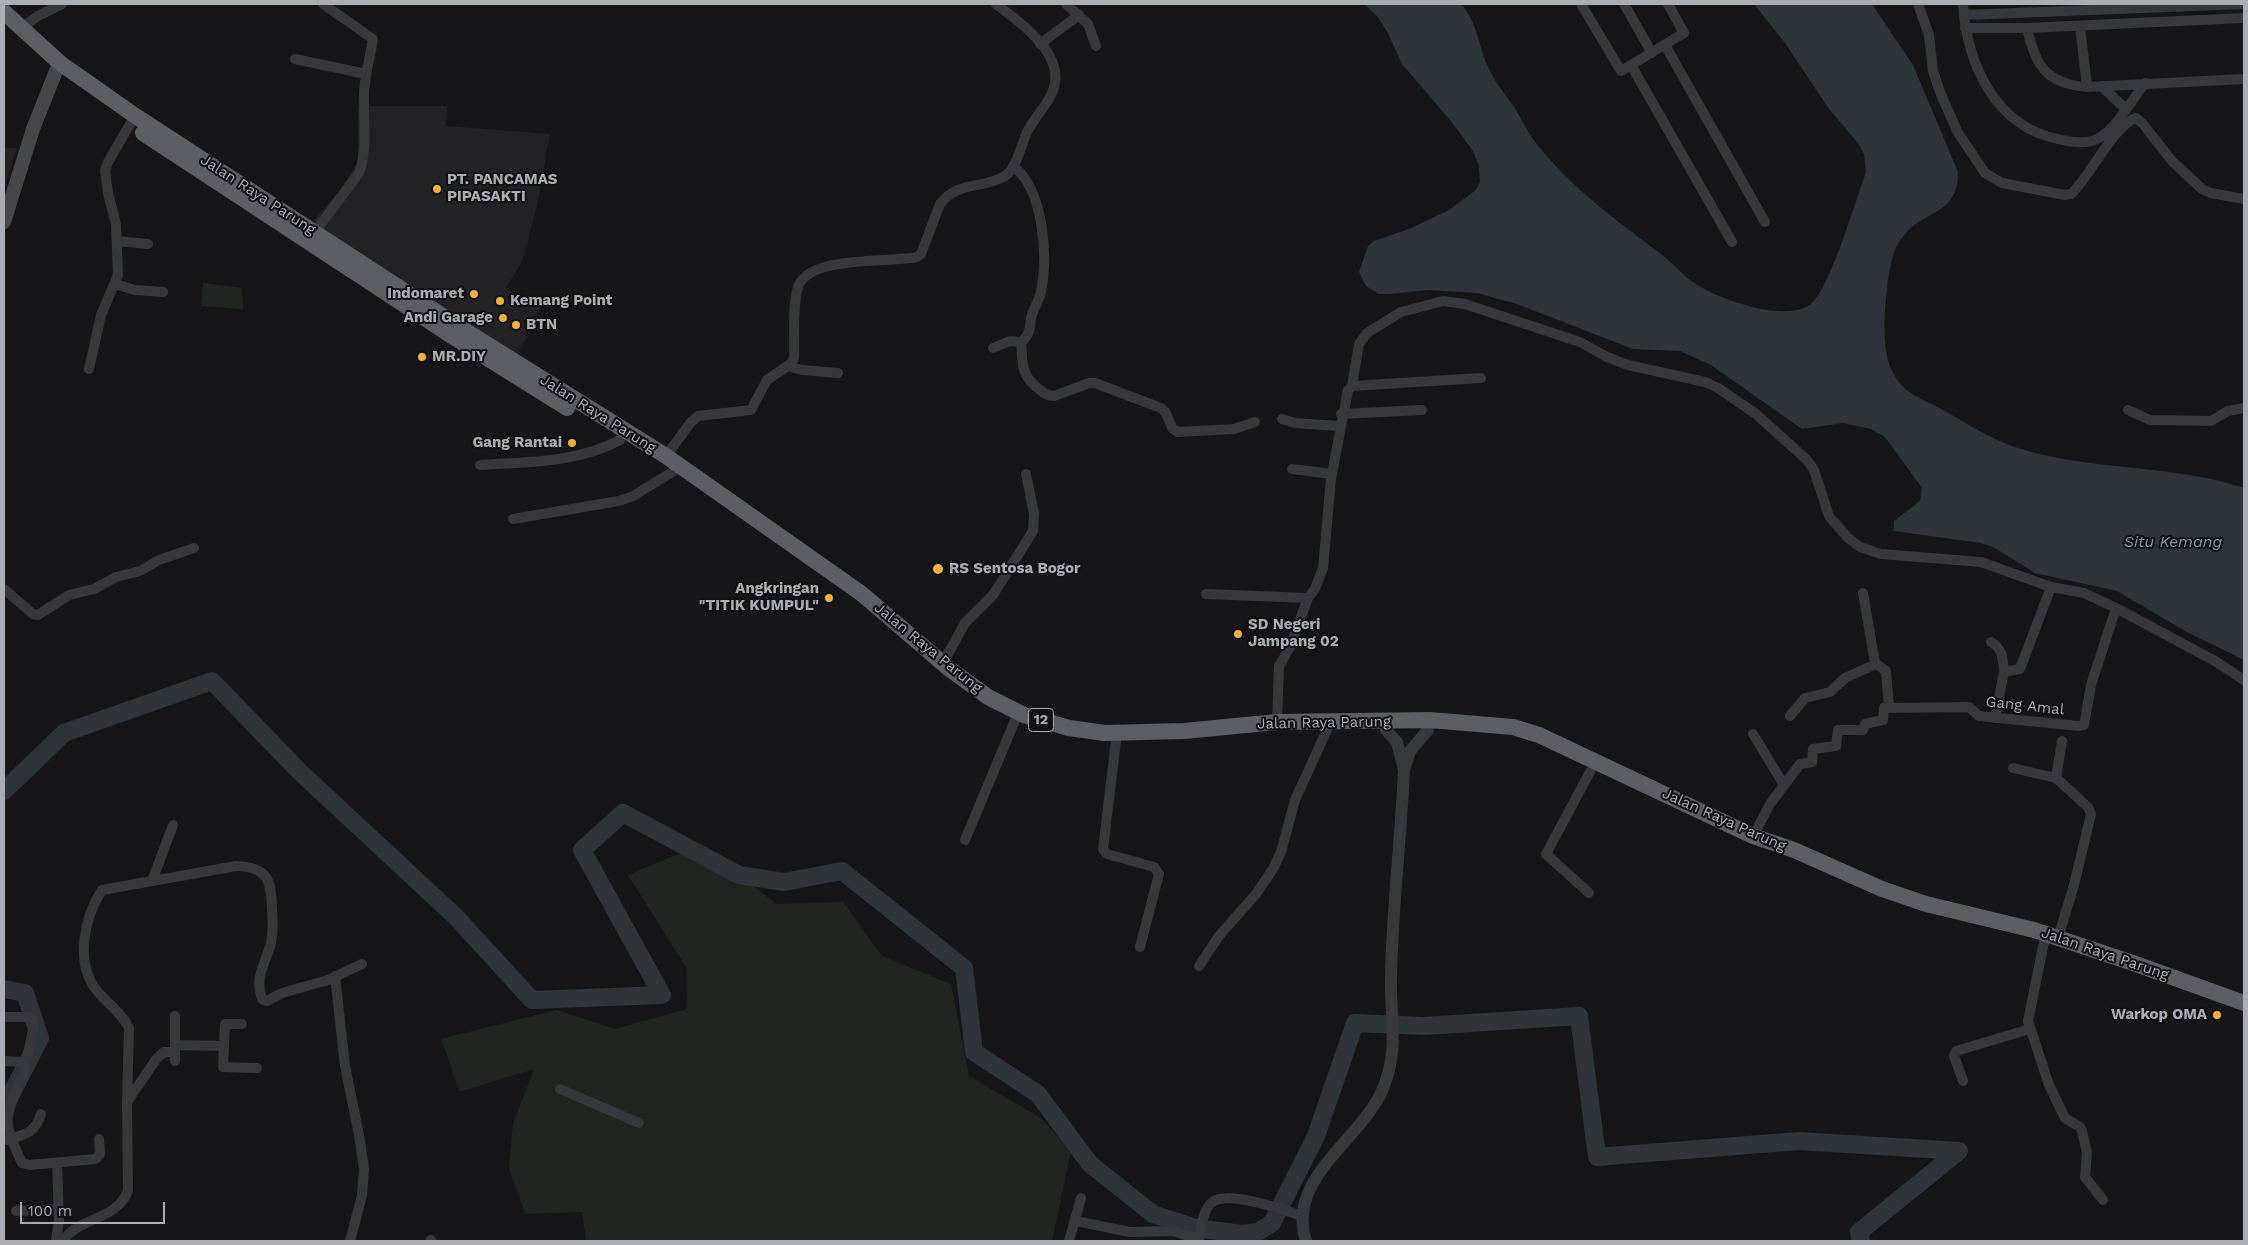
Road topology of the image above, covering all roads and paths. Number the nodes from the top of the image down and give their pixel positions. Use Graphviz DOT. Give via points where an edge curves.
graph roads {
  1 [pos="62,4"];
  2 [pos="322,4"];
  3 [pos="996,4"];
  4 [pos="1066,4"];
  5 [pos="1581,4"];
  6 [pos="1624,4"];
  7 [pos="1668,4"];
  8 [pos="1918,4"];
  9 [pos="1963,4"];
  10 [pos="2244,4"];
  11 [pos="2023,8"];
  12 [pos="4,12"];
  13 [pos="1078,15"];
  14 [pos="1964,15"];
  15 [pos="2244,18"];
  16 [pos="4,24"];
  17 [pos="2080,26"];
  18 [pos="21,28"];
  19 [pos="1965,28"];
  20 [pos="2027,28"];
  21 [pos="1040,44"];
  22 [pos="1665,45"];
  23 [pos="1096,46"];
  24 [pos="1652,53"];
  25 [pos="295,59"];
  26 [pos="1631,65"];
  27 [pos="56,71"];
  28 [pos="366,74"];
  29 [pos="2244,79"];
  30 [pos="2145,83"];
  31 [pos="2101,86"];
  32 [pos="2087,87"];
  33 [pos="2126,109"];
  34 [pos="130,124"];
  35 [pos="1013,166"];
  36 [pos="2244,199"];
  37 [pos="4,222"];
  38 [pos="1765,222"];
  39 [pos="315,232"];
  40 [pos="117,241"];
  41 [pos="1732,242"];
  42 [pos="148,244"];
  43 [pos="115,284"];
  44 [pos="162,292"];
  45 [pos="1021,342"];
  46 [pos="993,348"];
  47 [pos="788,366"];
  48 [pos="89,369"];
  49 [pos="838,373"];
  50 [pos="1481,378"];
  51 [pos="1352,386"];
  52 [pos="2244,408"];
  53 [pos="1422,410"];
  54 [pos="2128,410"];
  55 [pos="1341,414"];
  56 [pos="1282,419"];
  57 [pos="1255,422"];
  58 [pos="1340,426"];
  59 [pos="620,440"];
  60 [pos="666,456"];
  61 [pos="480,465"];
  62 [pos="1292,469"];
  63 [pos="674,471"];
  64 [pos="1026,474"];
  65 [pos="1332,474"];
  66 [pos="514,519"];
  67 [pos="194,548"];
  68 [pos="2052,587"];
  69 [pos="4,589"];
  70 [pos="1863,593"];
  71 [pos="1206,594"];
  72 [pos="1308,598"];
  73 [pos="2116,608"];
  74 [pos="890,623"];
  75 [pos="1991,642"];
  76 [pos="943,663"];
  77 [pos="1876,664"];
  78 [pos="2004,672"];
  79 [pos="2244,680"];
  80 [pos="1889,708"];
  81 [pos="1790,716"];
  82 [pos="1016,718"];
  83 [pos="1995,718"];
  84 [pos="1277,722"];
  85 [pos="1327,730"];
  86 [pos="1386,730"];
  87 [pos="1428,730"];
  88 [pos="1753,734"];
  89 [pos="1116,741"];
  90 [pos="2062,741"];
  91 [pos="2012,768"];
  92 [pos="1404,770"];
  93 [pos="1591,770"];
  94 [pos="2056,778"];
  95 [pos="1784,785"];
  96 [pos="173,825"];
  97 [pos="1753,836"];
  98 [pos="965,840"];
  99 [pos="152,881"];
  100 [pos="1589,893"];
  101 [pos="2051,940"];
  102 [pos="1140,947"];
  103 [pos="362,964"];
  104 [pos="1198,966"];
  105 [pos="335,976"];
  106 [pos="2244,1003"];
  107 [pos="2244,1013"];
  108 [pos="175,1016"];
  109 [pos="4,1017"];
  110 [pos="242,1024"];
  111 [pos="2030,1029"];
  112 [pos="224,1046"];
  113 [pos="175,1053"];
  114 [pos="4,1061"];
  115 [pos="26,1062"];
  116 [pos="257,1068"];
  117 [pos="1963,1081"];
  118 [pos="560,1088"];
  119 [pos="127,1102"];
  120 [pos="41,1114"];
  121 [pos="4,1116"];
  122 [pos="639,1123"];
  123 [pos="7,1137"];
  124 [pos="99,1139"];
  125 [pos="57,1163"];
  126 [pos="1081,1198"];
  127 [pos="2103,1200"];
  128 [pos="59,1209"];
  129 [pos="16,1211"];
  130 [pos="1302,1216"];
  131 [pos="1076,1221"];
  132 [pos="1199,1239"];
  133 [pos="56,1241"];
  134 [pos="62,1241"];
  135 [pos="350,1241"];
  136 [pos="1069,1241"];
  137 [pos="1306,1241"];
  1 -- 18 [label="street"];
  2 -- 28 [label="street" via="373,38"];
  3 -- 21 [label="street" via="1028,29"];
  4 -- 13 [label="street"];
  5 -- 26 [label="street" via="1621,71"];
  6 -- 24 [label="street"];
  7 -- 22 [label="street" via="1684,33"];
  8 -- 36 [label="street" via="1929,35 1933,71 1946,106 1977,163 1992,179 2046,192 2071,194 2120,131 2136,118 2172,161 2202,189"];
  9 -- 14 [label="street"];
  10 -- 11 [label="street"];
  11 -- 14 [label="street"];
  12 -- 18 [label="highway, Jalan Raya Parung / 12"];
  13 -- 21 [label="street"];
  13 -- 23 [label="street" via="1088,24"];
  14 -- 19 [label="street"];
  15 -- 17 [label="street"];
  16 -- 27 [label="highway, Jalan Raya Parung / 12"];
  17 -- 20 [label="street"];
  17 -- 32 [label="street"];
  18 -- 39 [label="highway, Jalan Raya Parung / 12" via="60,63 134,115"];
  19 -- 20 [label="street"];
  19 -- 33 [label="street" via="1987,90 2007,113 2034,131 2049,137 2086,142 2104,136"];
  20 -- 32 [label="street" via="2034,56 2049,76 2069,86"];
  21 -- 35 [label="street" via="1053,64 1056,80 1050,98 1036,115"];
  22 -- 24 [label="street"];
  22 -- 38 [label="street"];
  24 -- 26 [label="street"];
  25 -- 28 [label="street"];
  26 -- 41 [label="street"];
  27 -- 34 [label="highway, Jalan Raya Parung / 12"];
  27 -- 37 [label="main road" via="33,129"];
  28 -- 39 [label="street" via="365,152 359,173"];
  29 -- 30 [label="street"];
  30 -- 31 [label="street"];
  30 -- 33 [label="street"];
  31 -- 32 [label="street"];
  31 -- 33 [label="street"];
  34 -- 40 [label="street" via="106,170"];
  34 -- 59 [label="highway, Jalan Raya Parung / 12" via="455,338"];
  35 -- 45 [label="street" via="1025,177 1034,196 1041,226 1044,270 1031,330"];
  35 -- 47 [label="street" via="1002,177 959,188 945,197 922,254 917,257 830,266 805,277 798,289 794,357"];
  39 -- 60 [label="highway, Jalan Raya Parung / 12"];
  40 -- 42 [label="street"];
  40 -- 43 [label="street" via="118,275"];
  43 -- 44 [label="street" via="135,290"];
  43 -- 48 [label="street" via="101,315"];
  45 -- 46 [label="street" via="1010,341"];
  45 -- 57 [label="street" via="1024,374 1048,396 1095,383 1160,408 1178,432 1234,429"];
  47 -- 49 [label="street"];
  47 -- 60 [label="street" via="767,380 751,410 698,416"];
  50 -- 51 [label="street"];
  51 -- 55 [label="street"];
  51 -- 68 [label="street" via="1359,344 1367,333 1416,306 1443,301 1465,304 1580,342 1623,363 1718,388 1756,414 1807,460 1814,470 1829,516 1860,547 1881,554 1981,562"];
  52 -- 54 [label="street" via="2228,411 2211,421 2150,420"];
  53 -- 55 [label="street"];
  55 -- 58 [label="street"];
  56 -- 58 [label="street"];
  58 -- 65 [label="street"];
  59 -- 61 [label="street" via="606,448 554,459"];
  59 -- 63 [label="highway, Jalan Raya Parung / 12"];
  60 -- 74 [label="highway, Jalan Raya Parung / 12" via="862,594"];
  62 -- 65 [label="street"];
  63 -- 66 [label="street" via="619,502"];
  63 -- 74 [label="highway, Jalan Raya Parung / 12"];
  64 -- 76 [label="street" via="1034,514 1033,531 992,595 965,623"];
  65 -- 72 [label="street" via="1323,568"];
  67 -- 69 [label="street" via="159,560 140,571 116,577 94,589 69,595 38,615"];
  68 -- 73 [label="street" via="2084,593"];
  68 -- 78 [label="street" via="2020,669"];
  70 -- 77 [label="street"];
  71 -- 72 [label="street"];
  72 -- 84 [label="street" via="1290,647 1278,666"];
  73 -- 79 [label="street"];
  73 -- 83 [label="street, Gang Amal" via="2091,685 2084,725"];
  74 -- 76 [label="highway, Jalan Raya Parung / 12"];
  74 -- 82 [label="highway, Jalan Raya Parung / 12" via="941,671 984,703"];
  75 -- 78 [label="street" via="2002,653"];
  76 -- 84 [label="highway, Jalan Raya Parung / 12" via="988,697 1024,715 1069,728 1140,734"];
  77 -- 80 [label="street" via="1886,671"];
  77 -- 81 [label="street" via="1845,678 1830,692 1805,698"];
  78 -- 83 [label="street"];
  80 -- 83 [label="street, Gang Amal" via="1969,707 1976,715"];
  80 -- 95 [label="street" via="1883,709 1883,720 1865,724 1863,730 1838,730 1836,746 1813,748 1812,763 1800,764"];
  82 -- 89 [label="highway, Jalan Raya Parung / 12" via="1069,736"];
  82 -- 98 [label="street"];
  84 -- 97 [label="highway, Jalan Raya Parung / 12" via="1430,720 1513,727 1539,735"];
  85 -- 86 [label="highway, Jalan Raya Parung / 12"];
  85 -- 89 [label="highway, Jalan Raya Parung / 12" via="1277,730 1141,742"];
  85 -- 104 [label="street" via="1295,800 1273,870"];
  86 -- 87 [label="highway, Jalan Raya Parung / 12"];
  86 -- 92 [label="street" via="1397,742"];
  87 -- 92 [label="street" via="1410,751"];
  87 -- 93 [label="highway, Jalan Raya Parung / 12" via="1509,733 1536,742"];
  88 -- 95 [label="street"];
  89 -- 102 [label="street" via="1102,849 1107,854 1154,867 1159,874"];
  90 -- 94 [label="street"];
  91 -- 94 [label="street"];
  92 -- 130 [label="street" via="1391,977 1394,1039 1391,1063 1384,1088 1368,1113 1307,1193"];
  93 -- 100 [label="street" via="1546,854"];
  93 -- 101 [label="highway, Jalan Raya Parung / 12" via="1706,824 1872,893 1928,912"];
  94 -- 101 [label="street" via="2091,810 2074,885"];
  95 -- 97 [label="street"];
  96 -- 99 [label="street"];
  97 -- 101 [label="highway, Jalan Raya Parung / 12" via="1794,850 1882,889"];
  99 -- 105 [label="street" via="236,866 256,869 265,874 271,885 273,930 258,978 262,999 267,1001"];
  99 -- 119 [label="street" via="102,890 92,905 86,925 85,969 98,992 129,1028"];
  101 -- 106 [label="highway, Jalan Raya Parung / 12" via="2133,962"];
  101 -- 107 [label="highway, Jalan Raya Parung / 12"];
  101 -- 111 [label="street" via="2028,1013"];
  103 -- 105 [label="street"];
  105 -- 135 [label="street" via="345,1066 364,1169 362,1195"];
  108 -- 113 [label="street"];
  109 -- 115 [label="street" via="29,1017 33,1020"];
  110 -- 112 [label="street" via="225,1024"];
  111 -- 117 [label="street" via="1956,1051 1954,1056"];
  111 -- 127 [label="street" via="2049,1085 2065,1118 2082,1131 2088,1159 2085,1177"];
  112 -- 113 [label="street"];
  112 -- 116 [label="street" via="223,1067"];
  113 -- 119 [label="street" via="164,1052 157,1058"];
  114 -- 115 [label="street"];
  115 -- 121 [label="street"];
  118 -- 122 [label="street"];
  119 -- 134 [label="street" via="126,1196 115,1208 71,1232"];
  120 -- 123 [label="street" via="37,1127 25,1135"];
  121 -- 123 [label="street"];
  123 -- 125 [label="street" via="22,1163"];
  124 -- 125 [label="street" via="100,1154 96,1159"];
  125 -- 128 [label="street"];
  126 -- 131 [label="street"];
  128 -- 129 [label="street"];
  128 -- 133 [label="street"];
  130 -- 132 [label="street" via="1229,1197 1218,1198 1210,1203"];
  130 -- 137 [label="street"];
  131 -- 132 [label="street" via="1130,1232 1173,1231"];
  131 -- 136 [label="street"];
}
